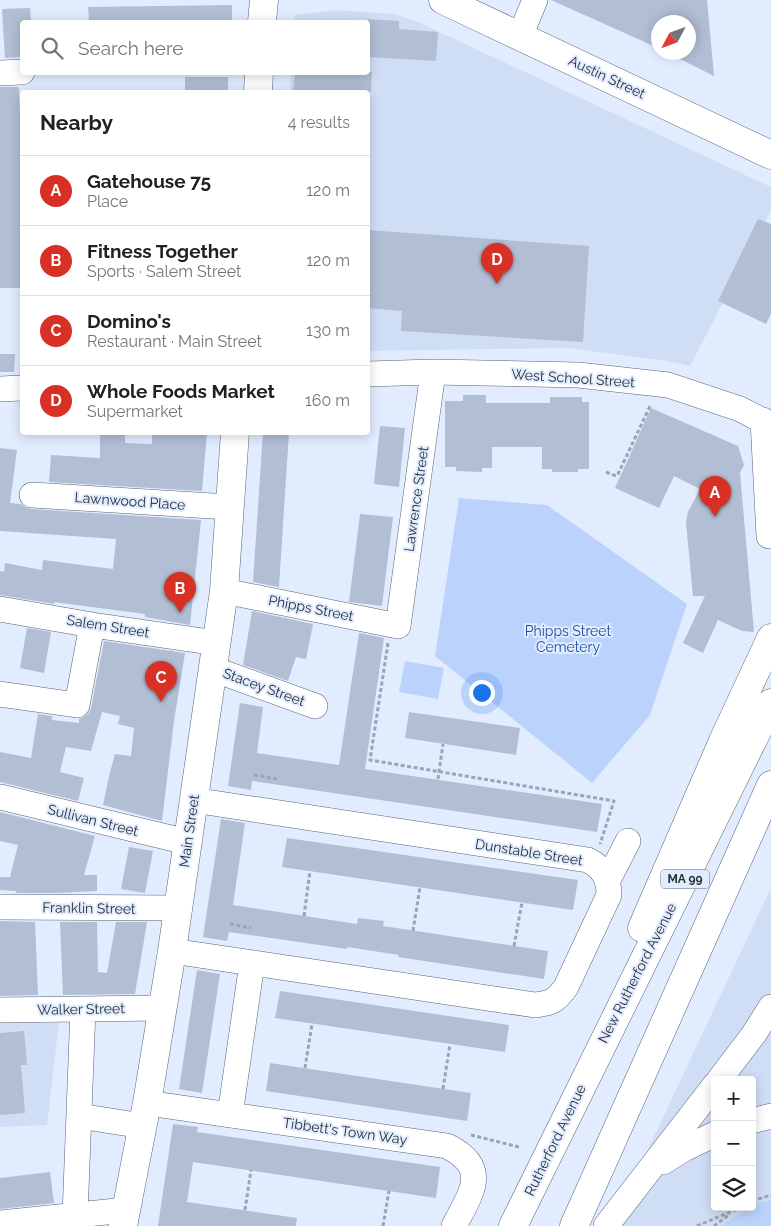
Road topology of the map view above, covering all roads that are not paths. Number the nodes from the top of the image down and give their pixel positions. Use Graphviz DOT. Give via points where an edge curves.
graph roads {
  1 [pos="264,0"];
  2 [pos="443,0"];
  3 [pos="535,0"];
  4 [pos="262,20"];
  5 [pos="520,36"];
  6 [pos="20,72"];
  7 [pos="0,73"];
  8 [pos="259,75"];
  9 [pos="258,90"];
  10 [pos="771,155"];
  11 [pos="433,372"];
  12 [pos="370,374"];
  13 [pos="20,388"];
  14 [pos="0,389"];
  15 [pos="767,423"];
  16 [pos="235,435"];
  17 [pos="32,495"];
  18 [pos="229,507"];
  19 [pos="769,536"];
  20 [pos="224,591"];
  21 [pos="0,609"];
  22 [pos="92,624"];
  23 [pos="394,630"];
  24 [pos="771,638"];
  25 [pos="215,656"];
  26 [pos="0,694"];
  27 [pos="771,703"];
  28 [pos="315,706"];
  29 [pos="771,785"];
  30 [pos="0,797"];
  31 [pos="193,800"];
  32 [pos="771,832"];
  33 [pos="628,841"];
  34 [pos="186,842"];
  35 [pos="608,880"];
  36 [pos="0,907"];
  37 [pos="178,908"];
  38 [pos="172,951"];
  39 [pos="252,963"];
  40 [pos="771,1007"];
  41 [pos="162,1008"];
  42 [pos="83,1009"];
  43 [pos="0,1010"];
  44 [pos="597,1054"];
  45 [pos="648,1062"];
  46 [pos="722,1076"];
  47 [pos="711,1090"];
  48 [pos="145,1114"];
  49 [pos="230,1115"];
  50 [pos="79,1116"];
  51 [pos="771,1116"];
  52 [pos="756,1120"];
  53 [pos="711,1136"];
  54 [pos="646,1176"];
  55 [pos="75,1216"];
  56 [pos="125,1218"];
  57 [pos="0,1223"];
  58 [pos="454,1226"];
  59 [pos="513,1226"];
  60 [pos="574,1226"];
  61 [pos="606,1226"];
  1 -- 4 [label="main road"];
  2 -- 5 [label="main road, Austin Street"];
  3 -- 5 [label="street"];
  5 -- 10 [label="main road, Austin Street"];
  6 -- 7 [label="street"];
  8 -- 9 [label="main road"];
  11 -- 12 [label="street, West School Street"];
  11 -- 15 [label="street, West School Street" via="578,375 668,385 740,409"];
  11 -- 23 [label="street, Lawrence Street"];
  13 -- 14 [label="street"];
  15 -- 19 [label="street"];
  16 -- 18 [label="main road, Main Street"];
  17 -- 18 [label="street, Lawnwood Place"];
  18 -- 20 [label="main road, Main Street"];
  20 -- 23 [label="street, Phipps Street"];
  20 -- 25 [label="main road, Main Street"];
  21 -- 22 [label="street, Salem Street"];
  22 -- 25 [label="street, Salem Street"];
  22 -- 26 [label="street" via="77,705"];
  24 -- 44 [label="main road, New Rutherford Avenue" via="661,881"];
  25 -- 28 [label="street, Stacey Street"];
  25 -- 31 [label="main road, Main Street"];
  27 -- 44 [label="main road, New Rutherford Avenue / MA 99"];
  29 -- 45 [label="main road, MA 99"];
  30 -- 34 [label="street, Sullivan Street" via="113,836"];
  31 -- 34 [label="main road, Main Street"];
  31 -- 35 [label="street, Dunstable Street" via="588,860 600,868"];
  32 -- 45 [label="main road"];
  33 -- 35 [label="street"];
  34 -- 37 [label="main road, Main Street"];
  35 -- 39 [label="street" via="608,895 566,987 549,1004 535,1005"];
  36 -- 37 [label="street, Franklin Street" via="107,903"];
  37 -- 38 [label="main road, Main Street"];
  38 -- 39 [label="street"];
  38 -- 41 [label="main road, Main Street"];
  39 -- 49 [label="street"];
  40 -- 46 [label="street"];
  41 -- 42 [label="street, Walker Street"];
  41 -- 48 [label="main road, Main Street"];
  42 -- 43 [label="street, Walker Street"];
  42 -- 50 [label="street"];
  44 -- 59 [label="main road, Rutherford Avenue / MA 99"];
  45 -- 60 [label="main road, MA 99"];
  47 -- 54 [label="street"];
  48 -- 49 [label="street, Tibbett's Town Way"];
  48 -- 50 [label="street, Tibbett's Town Way"];
  48 -- 56 [label="main road, Main Street"];
  49 -- 58 [label="street, Tibbett's Town Way" via="447,1146 464,1156 474,1174 473,1188"];
  50 -- 55 [label="street"];
  51 -- 52 [label="street"];
  53 -- 54 [label="street" via="684,1149"];
  54 -- 61 [label="street"];
  55 -- 56 [label="street"];
  55 -- 57 [label="street"];
}
